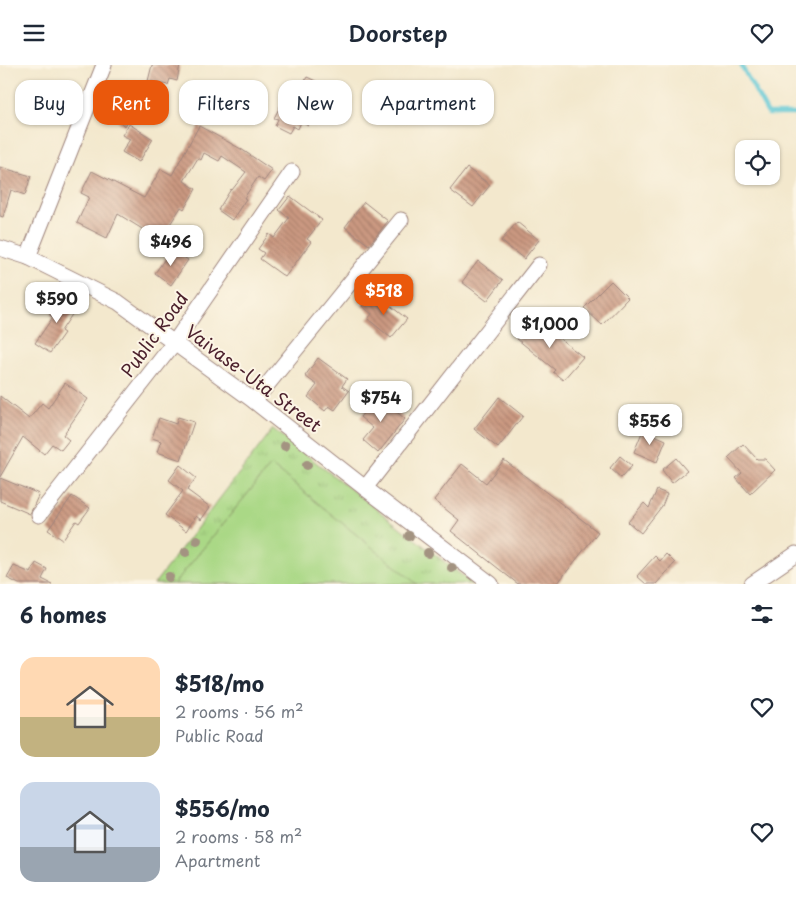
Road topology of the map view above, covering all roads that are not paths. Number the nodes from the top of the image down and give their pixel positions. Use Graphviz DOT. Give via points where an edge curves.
graph roads {
  1 [pos="104,65"];
  2 [pos="292,172"];
  3 [pos="401,220"];
  4 [pos="0,248"];
  5 [pos="28,257"];
  6 [pos="539,265"];
  7 [pos="174,343"];
  8 [pos="254,401"];
  9 [pos="365,488"];
  10 [pos="40,515"];
  11 [pos="796,553"];
  12 [pos="491,584"];
  13 [pos="752,584"];
  1 -- 5 [label="street"];
  2 -- 7 [label="street, Public Road"];
  3 -- 8 [label="street"];
  4 -- 5 [label="street, Vaivase-Uta Street"];
  5 -- 7 [label="street, Vaivase-Uta Street" via="118,302"];
  6 -- 9 [label="street"];
  7 -- 8 [label="street, Vaivase-Uta Street"];
  7 -- 10 [label="street, Public Road"];
  8 -- 9 [label="street, Vaivase-Uta Street"];
  9 -- 12 [label="street, Vaivase-Uta Street"];
  11 -- 13 [label="street"];
}
